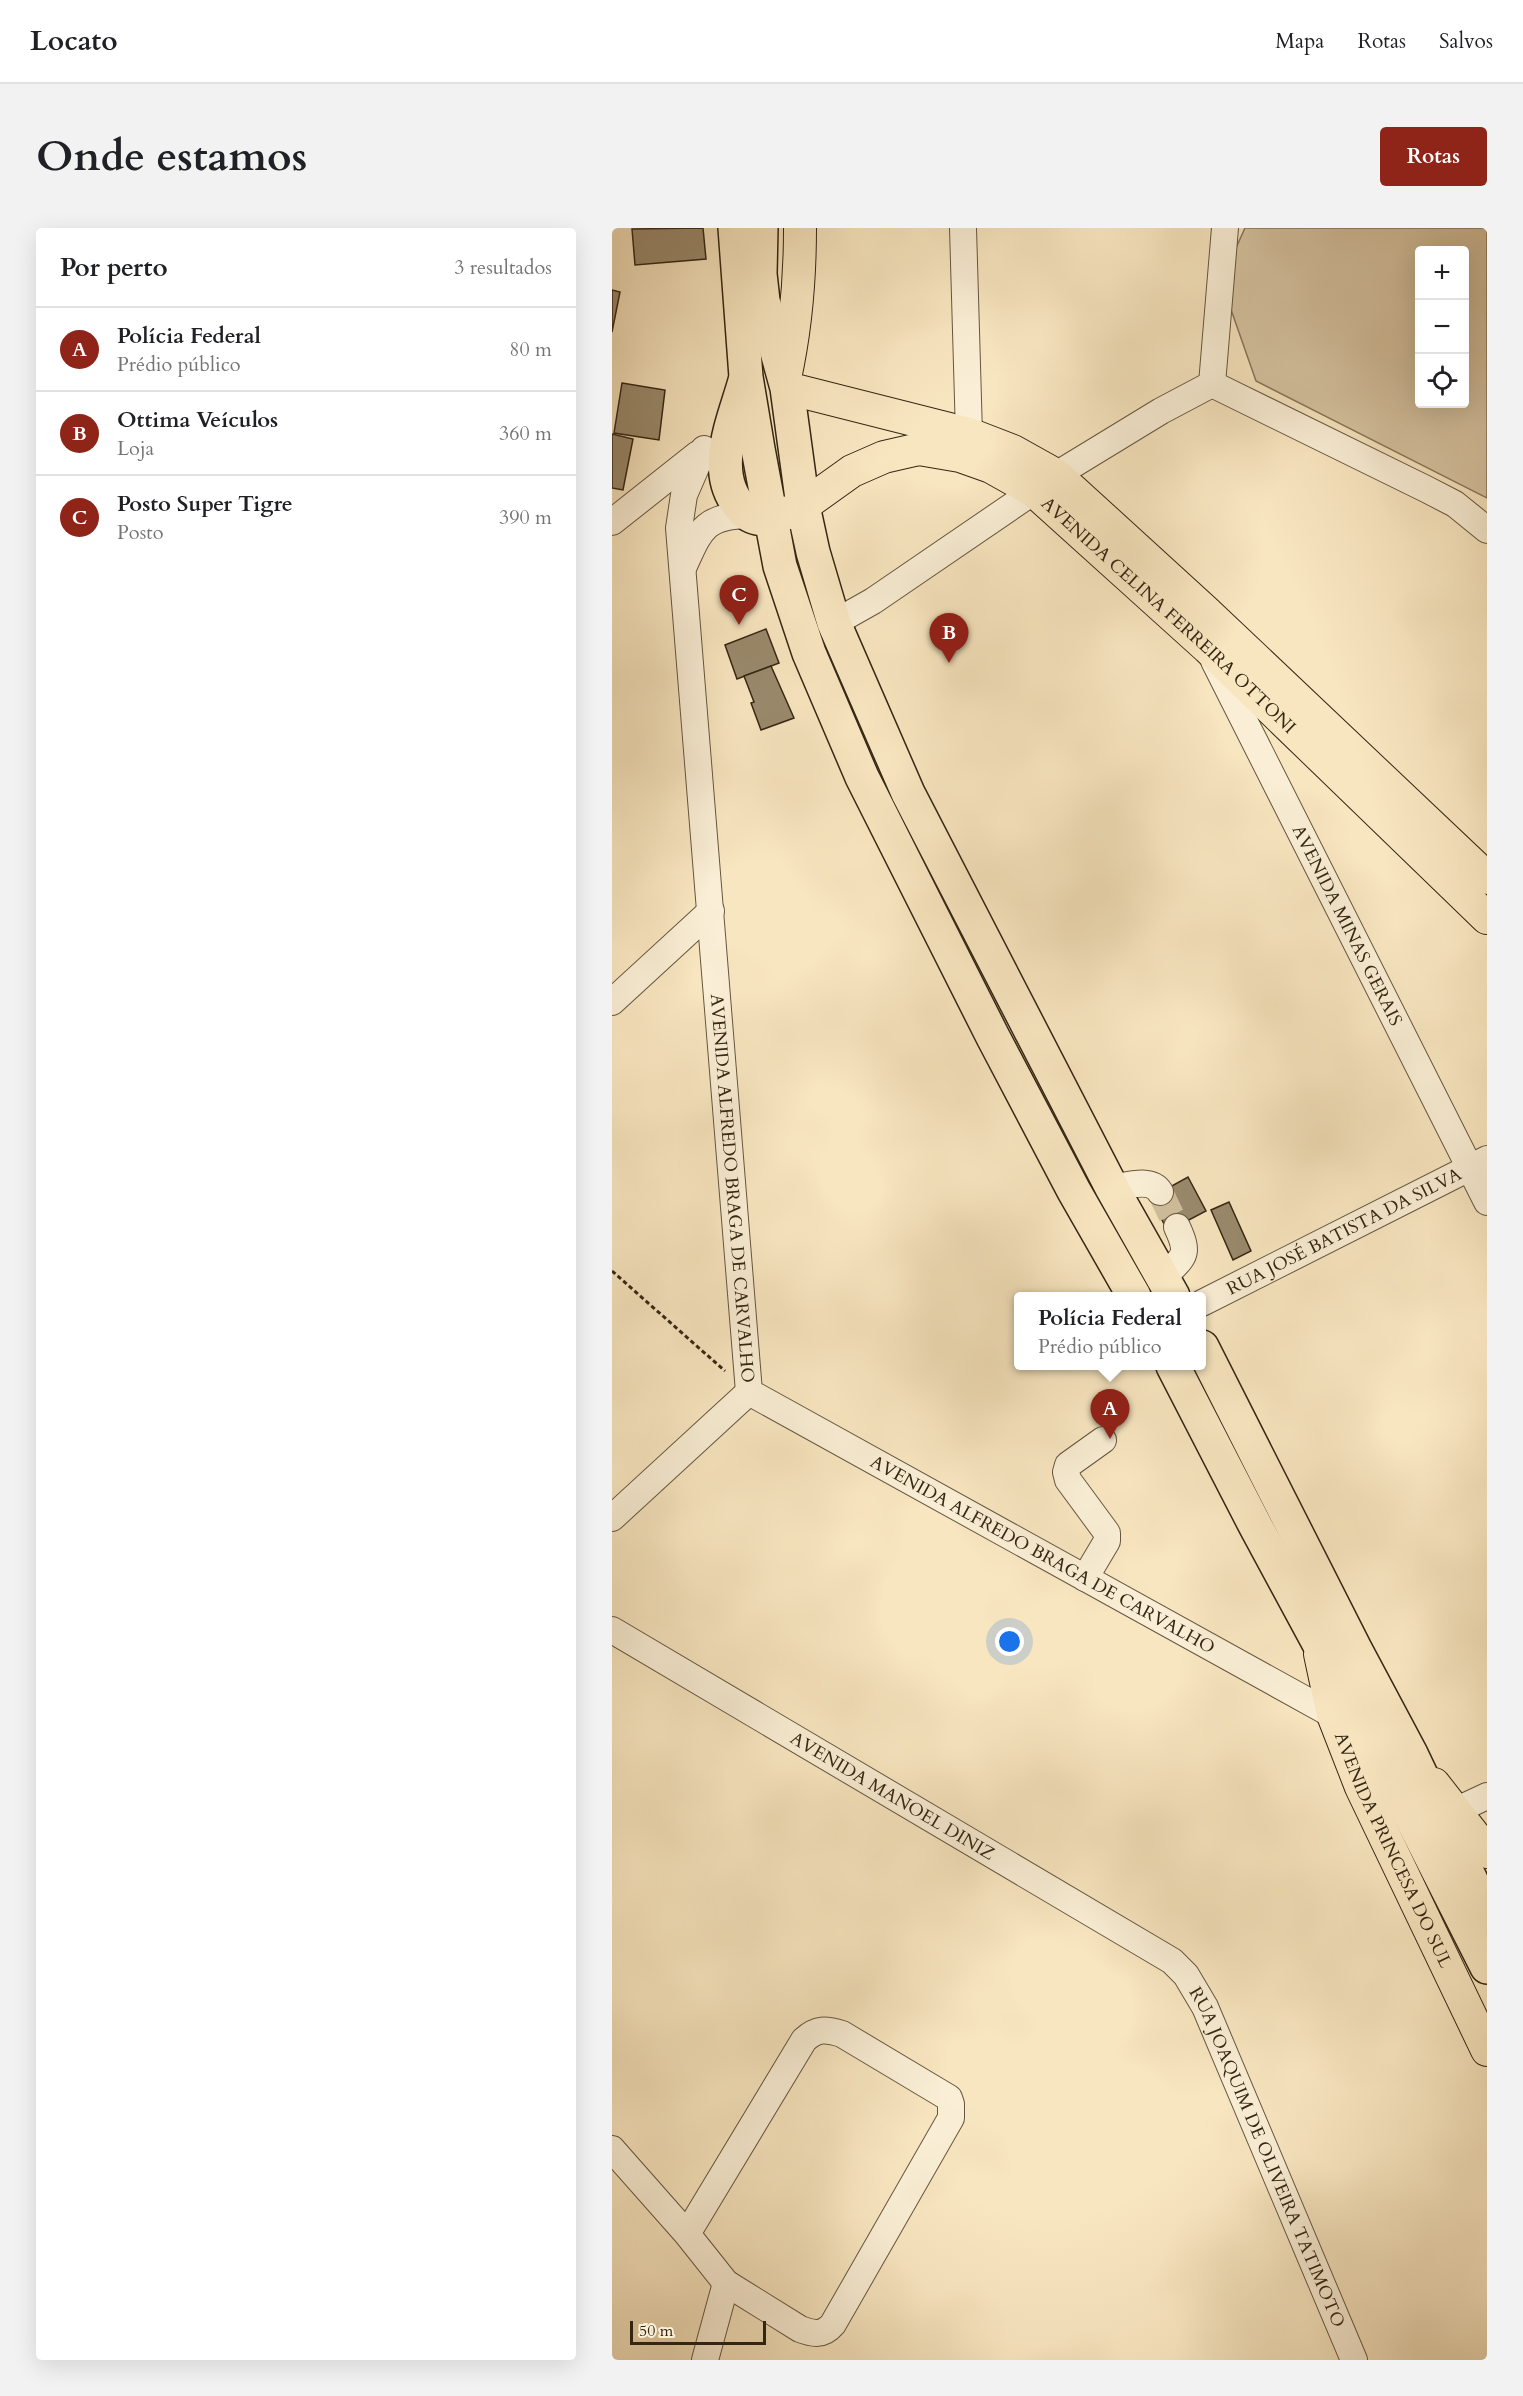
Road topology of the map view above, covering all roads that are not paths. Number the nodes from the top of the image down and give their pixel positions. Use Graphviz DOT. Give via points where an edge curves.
graph roads {
  1 [pos="735,228"];
  2 [pos="761,228"];
  3 [pos="800,228"];
  4 [pos="963,228"];
  5 [pos="1226,228"];
  6 [pos="746,376"];
  7 [pos="786,383"];
  8 [pos="1212,384"];
  9 [pos="730,426"];
  10 [pos="969,434"];
  11 [pos="704,449"];
  12 [pos="1045,483"];
  13 [pos="803,506"];
  14 [pos="759,517"];
  15 [pos="612,522"];
  16 [pos="1487,530"];
  17 [pos="683,569"];
  18 [pos="834,623"];
  19 [pos="1208,648"];
  20 [pos="1487,878"];
  21 [pos="711,911"];
  22 [pos="1487,918"];
  23 [pos="612,1002"];
  24 [pos="1478,1164"];
  25 [pos="1112,1188"];
  26 [pos="1160,1192"];
  27 [pos="1487,1202"];
  28 [pos="1178,1227"];
  29 [pos="1168,1287"];
  30 [pos="1132,1292"];
  31 [pos="1206,1301"];
  32 [pos="1206,1355"];
  33 [pos="1176,1370"];
  34 [pos="749,1392"];
  35 [pos="1103,1440"];
  36 [pos="612,1518"];
  37 [pos="1085,1578"];
  38 [pos="612,1630"];
  39 [pos="1318,1643"];
  40 [pos="1333,1715"];
  41 [pos="1411,1754"];
  42 [pos="1487,1796"];
  43 [pos="1455,1811"];
  44 [pos="1487,1852"];
  45 [pos="1487,1914"];
  46 [pos="1172,1961"];
  47 [pos="1487,1966"];
  48 [pos="1487,2050"];
  49 [pos="612,2149"];
  50 [pos="687,2234"];
  51 [pos="726,2283"];
  52 [pos="705,2360"];
  53 [pos="1354,2360"];
  1 -- 6 [label="highway"];
  2 -- 7 [label="highway" via="763,301"];
  3 -- 7 [label="main road" via="796,318"];
  4 -- 10 [label="street"];
  5 -- 8 [label="street"];
  6 -- 9 [label="highway"];
  6 -- 14 [label="highway"];
  7 -- 10 [label="main road, AVENIDA CELINA FERREIRA OTTONI"];
  7 -- 13 [label="highway"];
  8 -- 12 [label="street"];
  8 -- 16 [label="street" via="1455,504"];
  9 -- 11 [label="street"];
  9 -- 14 [label="highway" via="727,475 738,504"];
  10 -- 12 [label="main road, AVENIDA CELINA FERREIRA OTTONI" via="1013,451"];
  11 -- 15 [label="street"];
  11 -- 17 [label="street, AVENIDA ALFREDO BRAGA DE CARVALHO" via="680,510"];
  12 -- 13 [label="main road, AVENIDA CELINA FERREIRA OTTONI" via="960,456 919,449 884,457 852,471"];
  12 -- 18 [label="street" via="873,601"];
  12 -- 19 [label="main road, AVENIDA CELINA FERREIRA OTTONI"];
  12 -- 20 [label="main road, AVENIDA CELINA FERREIRA OTTONI" via="1204,610"];
  13 -- 14 [label="highway"];
  13 -- 18 [label="highway"];
  14 -- 17 [label="street, AVENIDA ALFREDO BRAGA DE CARVALHO" via="727,515 716,519 695,541"];
  14 -- 30 [label="highway" via="809,653 862,777 993,1037"];
  17 -- 21 [label="street, AVENIDA ALFREDO BRAGA DE CARVALHO"];
  18 -- 25 [label="highway" via="908,793"];
  19 -- 22 [label="main road, AVENIDA CELINA FERREIRA OTTONI"];
  19 -- 24 [label="street, AVENIDA MINAS GERAIS"];
  21 -- 23 [label="street"];
  21 -- 34 [label="street, AVENIDA ALFREDO BRAGA DE CARVALHO"];
  24 -- 27 [label="street, AVENIDA MINAS GERAIS"];
  24 -- 31 [label="street, RUA JOSÉ BATISTA DA SILVA"];
  25 -- 26 [label="street" via="1150,1183"];
  25 -- 29 [label="highway"];
  28 -- 29 [label="street" via="1185,1243 1184,1255"];
  32 -- 41 [label="highway"];
  33 -- 39 [label="highway"];
  34 -- 36 [label="street"];
  34 -- 37 [label="street, AVENIDA ALFREDO BRAGA DE CARVALHO"];
  35 -- 37 [label="street" via="1068,1465 1066,1472 1107,1533 1107,1541"];
  37 -- 40 [label="street, AVENIDA ALFREDO BRAGA DE CARVALHO"];
  38 -- 46 [label="street, AVENIDA MANOEL DINIZ"];
  39 -- 40 [label="main road, AVENIDA PRINCESA DO SUL"];
  39 -- 47 [label="highway"];
  40 -- 48 [label="main road, AVENIDA PRINCESA DO SUL" via="1360,1787"];
  41 -- 43 [label="main road"];
  41 -- 45 [label="highway"];
  42 -- 43 [label="street"];
  43 -- 44 [label="main road"];
  46 -- 53 [label="street, RUA JOAQUIM DE OLIVEIRA TATIMOTO" via="1197,1989"];
  49 -- 50 [label="street"];
  50 -- 51 [label="street"];
  50 -- 51 [label="street" via="813,2031 827,2029 842,2034 942,2093 951,2104 951,2118 827,2331 812,2333 800,2329"];
  51 -- 52 [label="street"];
}
